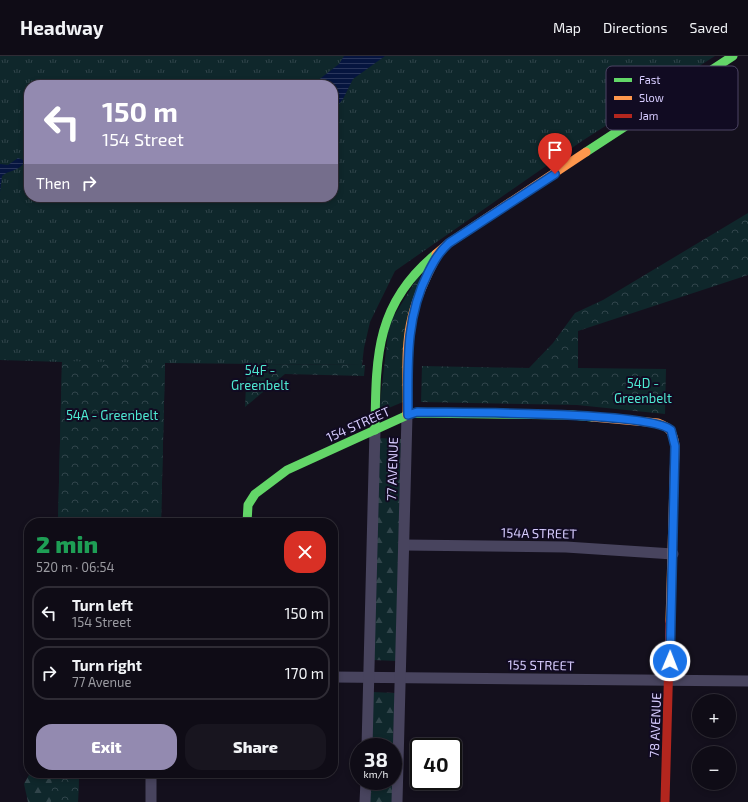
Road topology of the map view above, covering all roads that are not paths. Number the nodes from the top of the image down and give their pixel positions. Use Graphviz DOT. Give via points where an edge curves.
graph roads {
  1 [pos="733,56"];
  2 [pos="718,66"];
  3 [pos="621,130"];
  4 [pos="440,252"];
  5 [pos="408,415"];
  6 [pos="375,430"];
  7 [pos="673,434"];
  8 [pos="247,518"];
  9 [pos="404,545"];
  10 [pos="673,554"];
  11 [pos="338,677"];
  12 [pos="369,677"];
  13 [pos="400,677"];
  14 [pos="669,680"];
  15 [pos="748,681"];
  16 [pos="367,738"];
  17 [pos="152,778"];
  18 [pos="366,790"];
  19 [pos="151,802"];
  20 [pos="365,802"];
  21 [pos="397,802"];
  22 [pos="665,802"];
  1 -- 2 [label="street"];
  3 -- 4 [label="street" via="449,243"];
  4 -- 5 [label="street, 77 AVENUE" via="419,294 410,327"];
  4 -- 6 [label="street, 77 AVENUE" via="418,270 407,284 385,323 376,360"];
  5 -- 6 [label="street, 154 STREET"];
  5 -- 7 [label="street, 154 STREET" via="417,412 583,416 658,423 669,428"];
  5 -- 9 [label="street, 77 AVENUE"];
  6 -- 8 [label="street, 154 STREET" via="292,468 258,490 248,505"];
  6 -- 12 [label="street, 77 AVENUE"];
  7 -- 10 [label="street, 78 AVENUE"];
  9 -- 10 [label="street, 154A STREET" via="566,547"];
  9 -- 13 [label="street, 77 AVENUE"];
  10 -- 14 [label="street, 78 AVENUE"];
  11 -- 12 [label="street, 155 STREET"];
  12 -- 13 [label="street, 155 STREET"];
  12 -- 16 [label="street, 77 AVENUE"];
  13 -- 14 [label="street, 155 STREET"];
  13 -- 21 [label="street, 77 AVENUE"];
  14 -- 15 [label="street, 155 STREET"];
  14 -- 22 [label="street, 78 AVENUE"];
  17 -- 19 [label="street"];
  18 -- 20 [label="street"];
}
